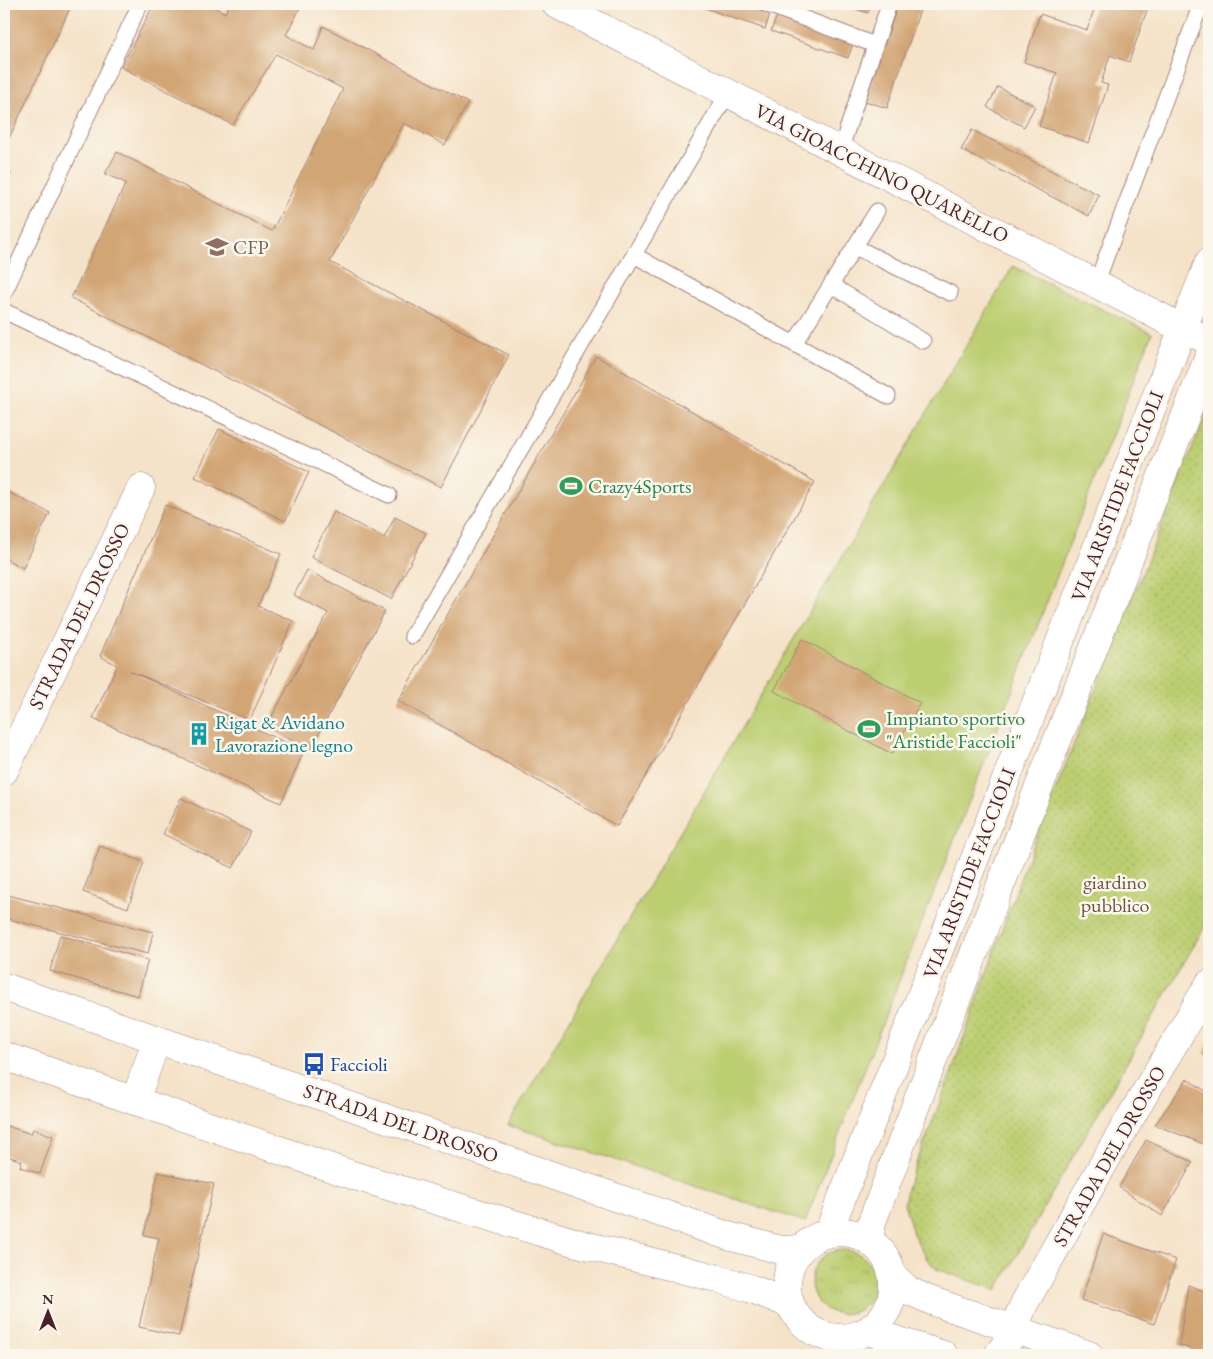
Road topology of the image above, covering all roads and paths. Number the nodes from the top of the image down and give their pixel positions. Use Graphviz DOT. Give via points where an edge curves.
graph roads {
  1 [pos="140,4"];
  2 [pos="556,4"];
  3 [pos="765,4"];
  4 [pos="889,4"];
  5 [pos="1200,4"];
  6 [pos="875,45"];
  7 [pos="728,93"];
  8 [pos="840,151"];
  9 [pos="877,211"];
  10 [pos="855,246"];
  11 [pos="634,255"];
  12 [pos="1209,262"];
  13 [pos="1096,284"];
  14 [pos="830,285"];
  15 [pos="950,293"];
  16 [pos="4,294"];
  17 [pos="4,311"];
  18 [pos="1182,329"];
  19 [pos="924,341"];
  20 [pos="1209,341"];
  21 [pos="794,344"];
  22 [pos="1209,356"];
  23 [pos="888,396"];
  24 [pos="142,488"];
  25 [pos="389,495"];
  26 [pos="412,636"];
  27 [pos="4,771"];
  28 [pos="1209,984"];
  29 [pos="4,987"];
  30 [pos="156,1039"];
  31 [pos="4,1056"];
  32 [pos="135,1101"];
  33 [pos="828,1233"];
  34 [pos="869,1240"];
  35 [pos="800,1249"];
  36 [pos="893,1276"];
  37 [pos="790,1304"];
  38 [pos="1014,1330"];
  39 [pos="867,1331"];
  40 [pos="944,1355"];
  41 [pos="998,1355"];
  42 [pos="1089,1355"];
  1 -- 16 [label="lane"];
  2 -- 7 [label="street, VIA GIOACCHINO QUARELLO"];
  3 -- 6 [label="lane"];
  4 -- 6 [label="lane"];
  5 -- 13 [label="lane"];
  6 -- 8 [label="lane"];
  7 -- 8 [label="street, VIA GIOACCHINO QUARELLO"];
  7 -- 11 [label="lane"];
  8 -- 13 [label="street, VIA GIOACCHINO QUARELLO"];
  9 -- 10 [label="lane"];
  10 -- 14 [label="lane"];
  10 -- 15 [label="lane"];
  11 -- 21 [label="lane"];
  11 -- 26 [label="lane"];
  12 -- 18 [label="street, VIA ARISTIDE FACCIOLI"];
  13 -- 18 [label="street, VIA GIOACCHINO QUARELLO"];
  14 -- 19 [label="lane"];
  14 -- 21 [label="lane"];
  17 -- 25 [label="lane"];
  18 -- 20 [label="street, VIA GIOACCHINO QUARELLO"];
  18 -- 33 [label="street, VIA ARISTIDE FACCIOLI"];
  21 -- 23 [label="lane"];
  22 -- 34 [label="street, VIA ARISTIDE FACCIOLI" via="926,1078 872,1222"];
  24 -- 27 [label="street, STRADA DEL DROSSO"];
  28 -- 38 [label="street, STRADA DEL DROSSO" via="1023,1307"];
  29 -- 30 [label="street, STRADA DEL DROSSO"];
  30 -- 32 [label="street"];
  30 -- 35 [label="street, STRADA DEL DROSSO" via="728,1236 782,1250"];
  31 -- 32 [label="street"];
  32 -- 37 [label="street" via="355,1176 577,1243 716,1278"];
  33 -- 34 [label="street" via="853,1233"];
  33 -- 35 [label="street"];
  34 -- 36 [label="street" via="888,1262"];
  35 -- 37 [label="street" via="787,1276"];
  36 -- 38 [label="street" via="909,1291"];
  36 -- 39 [label="street" via="893,1293 888,1308 879,1322"];
  37 -- 39 [label="street" via="804,1325 823,1336 848,1337"];
  38 -- 41 [label="street, STRADA DEL DROSSO"];
  38 -- 42 [label="street"];
  39 -- 40 [label="street"];
}
